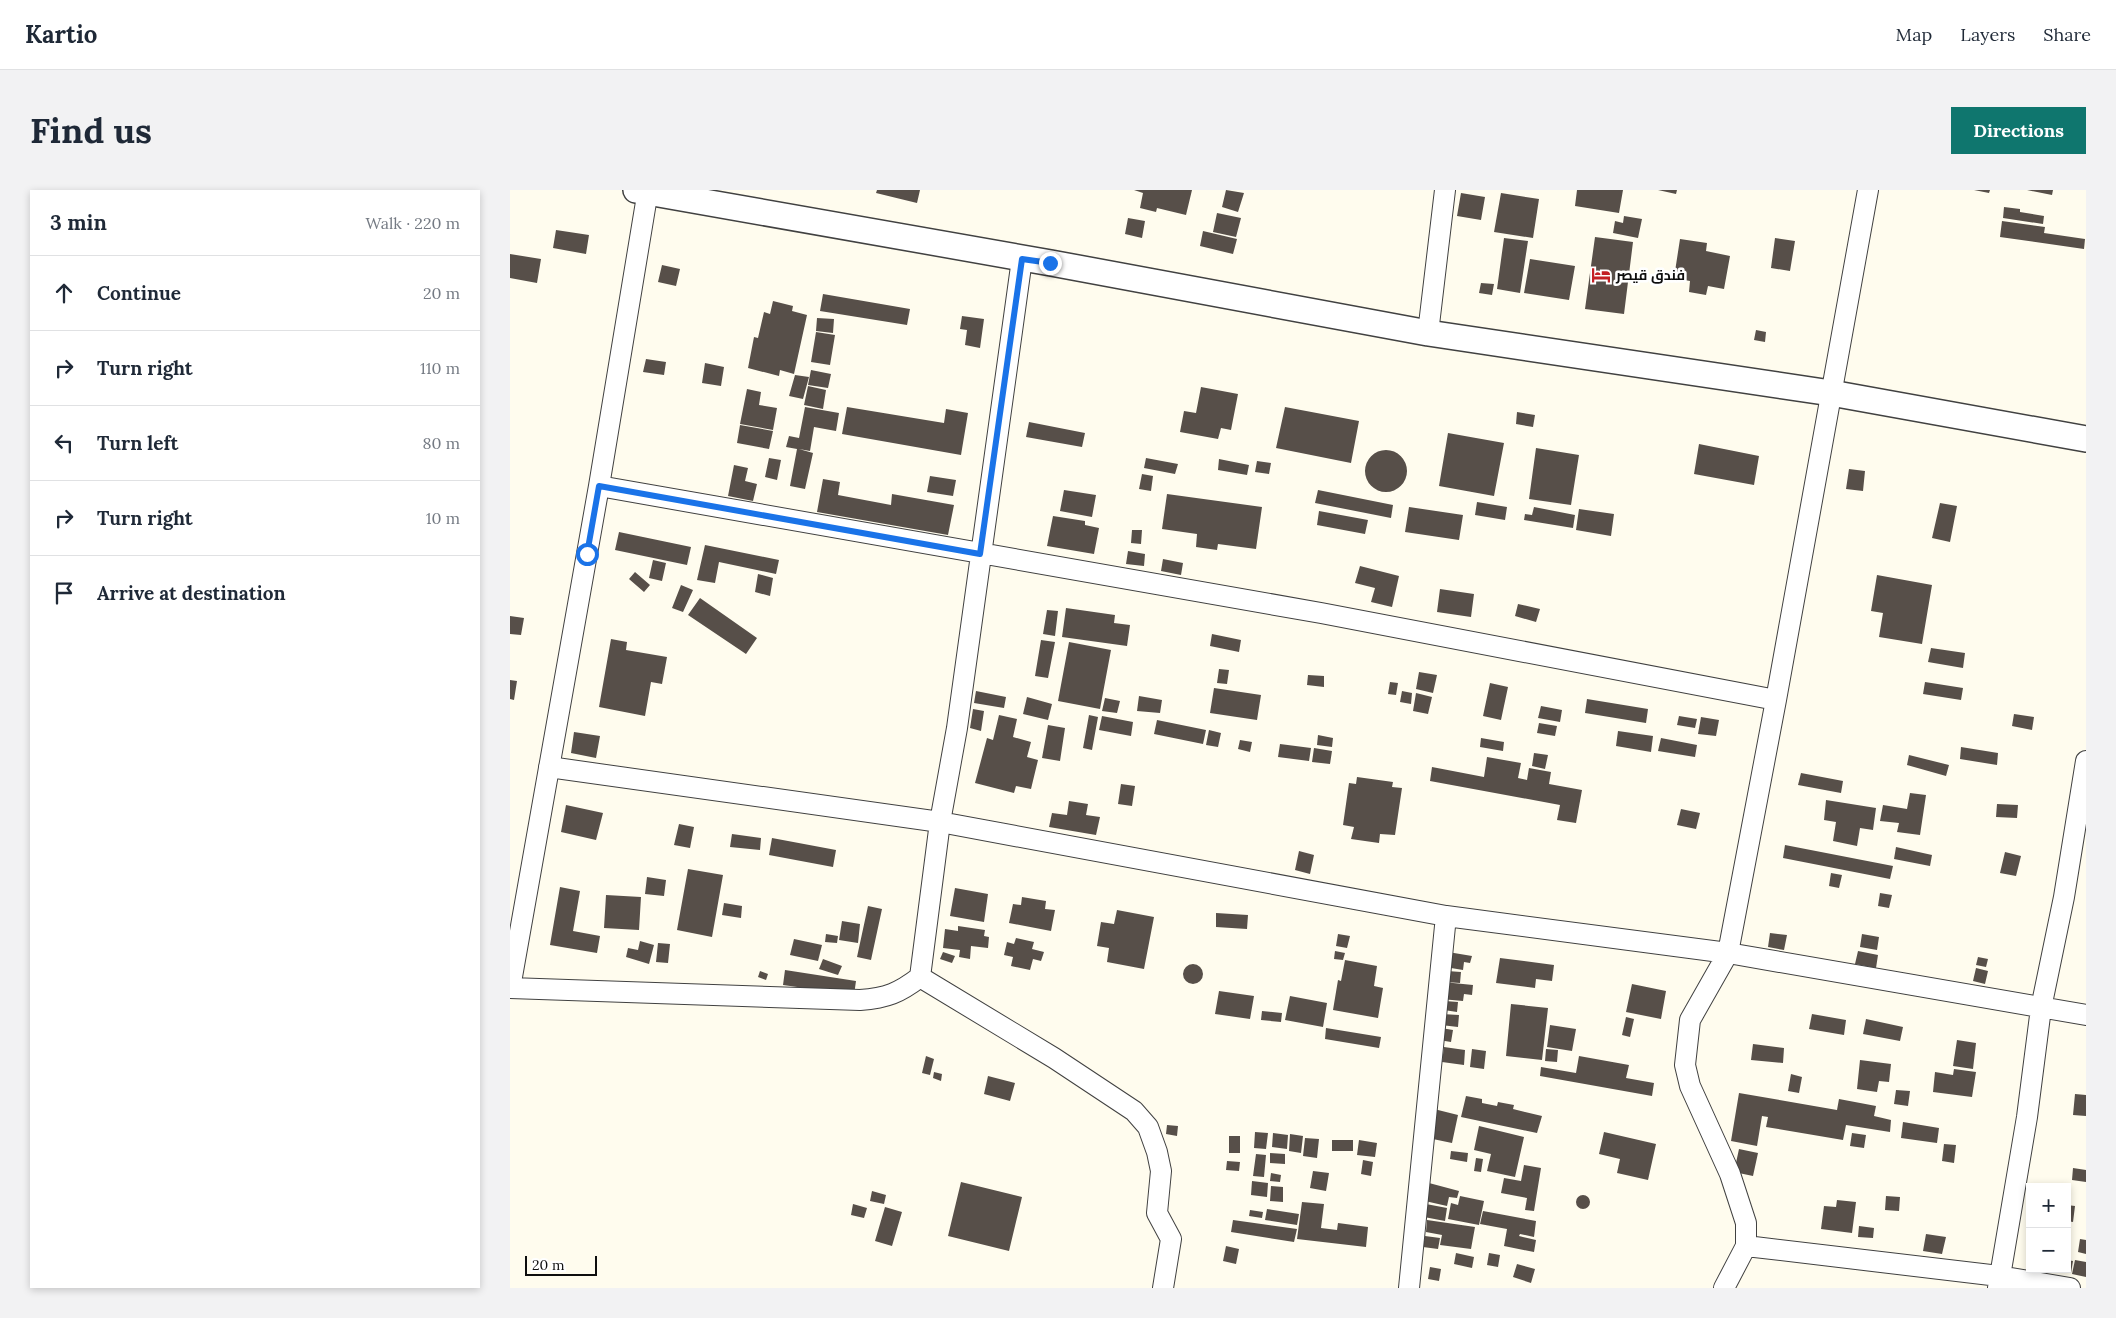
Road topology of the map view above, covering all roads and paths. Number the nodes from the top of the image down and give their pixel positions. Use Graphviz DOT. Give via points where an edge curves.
graph roads {
  1 [pos="1445,190"];
  2 [pos="1868,190"];
  3 [pos="644,191"];
  4 [pos="1022,259"];
  5 [pos="1428,333"];
  6 [pos="1831,392"];
  7 [pos="2086,439"];
  8 [pos="599,486"];
  9 [pos="980,554"];
  10 [pos="1776,700"];
  11 [pos="2086,760"];
  12 [pos="549,767"];
  13 [pos="940,822"];
  14 [pos="1446,916"];
  15 [pos="1728,953"];
  16 [pos="920,977"];
  17 [pos="510,988"];
  18 [pos="2041,1008"];
  19 [pos="2086,1015"];
  20 [pos="1746,1246"];
  21 [pos="1998,1282"];
  22 [pos="1163,1288"];
  23 [pos="1410,1288"];
  24 [pos="1724,1288"];
  25 [pos="2070,1288"];
  1 -- 5 [label="street"];
  2 -- 6 [label="street"];
  3 -- 4 [label="street"];
  3 -- 8 [label="street"];
  4 -- 5 [label="street"];
  4 -- 9 [label="street"];
  5 -- 6 [label="street"];
  6 -- 7 [label="street"];
  6 -- 10 [label="street"];
  8 -- 9 [label="street"];
  8 -- 12 [label="street"];
  9 -- 10 [label="street" via="1321,613"];
  9 -- 13 [label="street" via="957,728"];
  10 -- 15 [label="street"];
  11 -- 18 [label="street" via="2064,897"];
  12 -- 13 [label="street"];
  12 -- 17 [label="street"];
  13 -- 14 [label="street"];
  13 -- 16 [label="street"];
  14 -- 15 [label="street"];
  14 -- 23 [label="street"];
  15 -- 18 [label="street"];
  15 -- 20 [label="street" via="1690,1020 1685,1064 1690,1086 1730,1174 1746,1224"];
  16 -- 17 [label="street" via="900,992 880,999 860,1000"];
  16 -- 22 [label="street" via="1054,1058 1134,1111 1148,1127 1161,1171 1157,1214 1171,1239"];
  18 -- 19 [label="street"];
  18 -- 21 [label="street" via="2027,1117"];
  20 -- 21 [label="street"];
  20 -- 24 [label="street"];
  21 -- 25 [label="street"];
}
